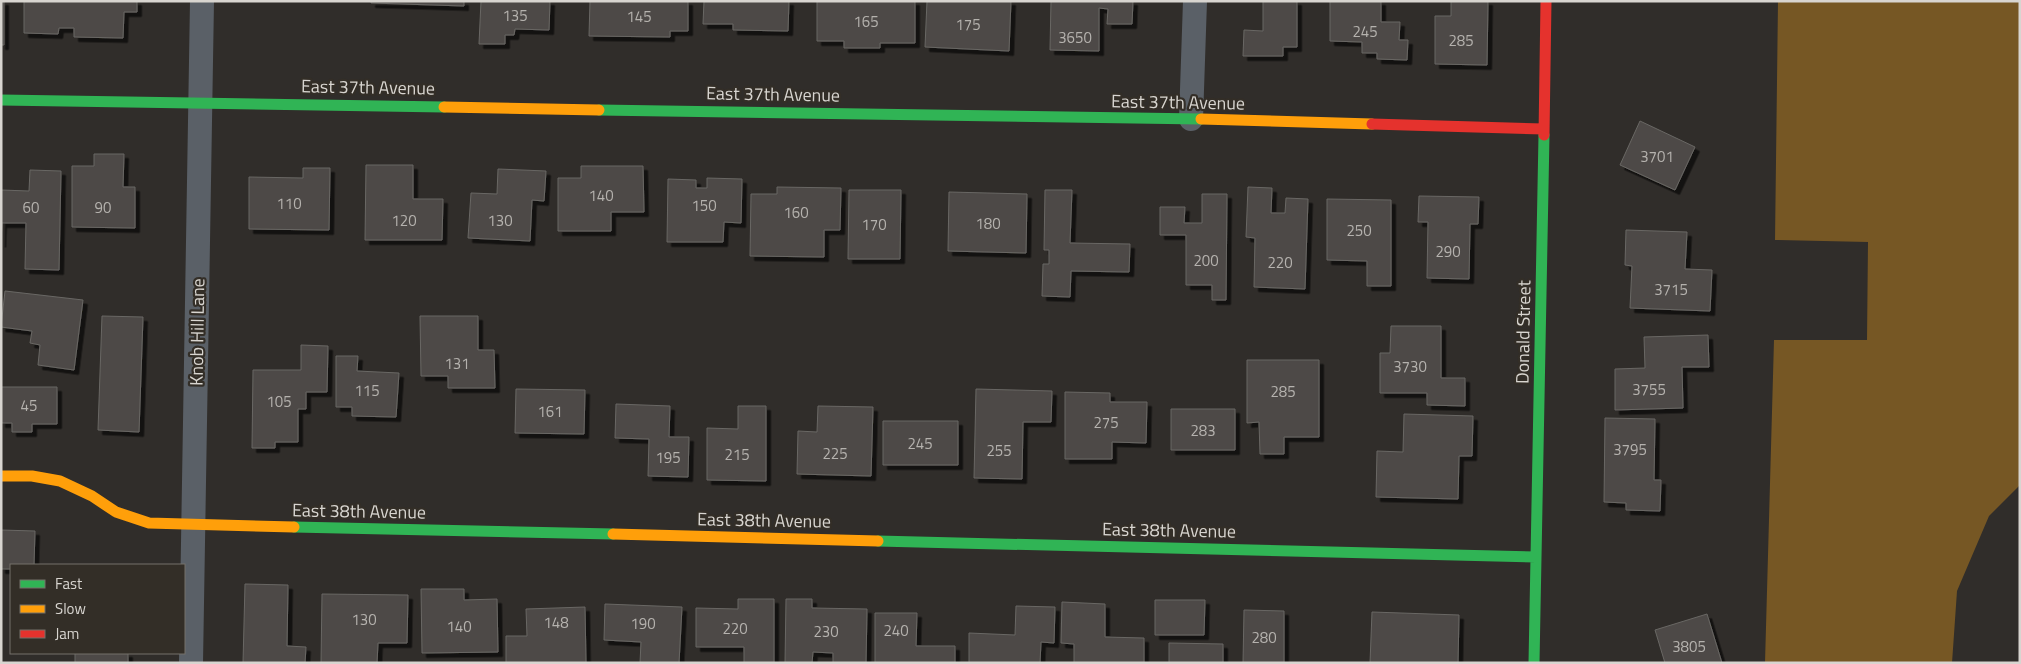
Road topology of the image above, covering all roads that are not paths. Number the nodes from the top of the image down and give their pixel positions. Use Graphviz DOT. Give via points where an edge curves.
graph roads {
  1 [pos="202,1"];
  2 [pos="1194,1"];
  3 [pos="1546,1"];
  4 [pos="1,100"];
  5 [pos="200,102"];
  6 [pos="1191,119"];
  7 [pos="1544,129"];
  8 [pos="1,476"];
  9 [pos="194,524"];
  10 [pos="1536,557"];
  11 [pos="191,663"];
  12 [pos="1534,663"];
  1 -- 5 [label="street, Knob Hill Lane"];
  2 -- 6 [label="street"];
  3 -- 7 [label="street, Donald Street"];
  4 -- 5 [label="street, East 37th Avenue"];
  5 -- 6 [label="street, East 37th Avenue"];
  5 -- 9 [label="street, Knob Hill Lane"];
  6 -- 7 [label="street, East 37th Avenue"];
  7 -- 10 [label="street, Donald Street"];
  8 -- 9 [label="street, East 38th Avenue" via="32,476 60,481 116,512 149,522"];
  9 -- 10 [label="street, East 38th Avenue"];
  9 -- 11 [label="street, Knob Hill Lane"];
  10 -- 12 [label="street, Donald Street"];
}
